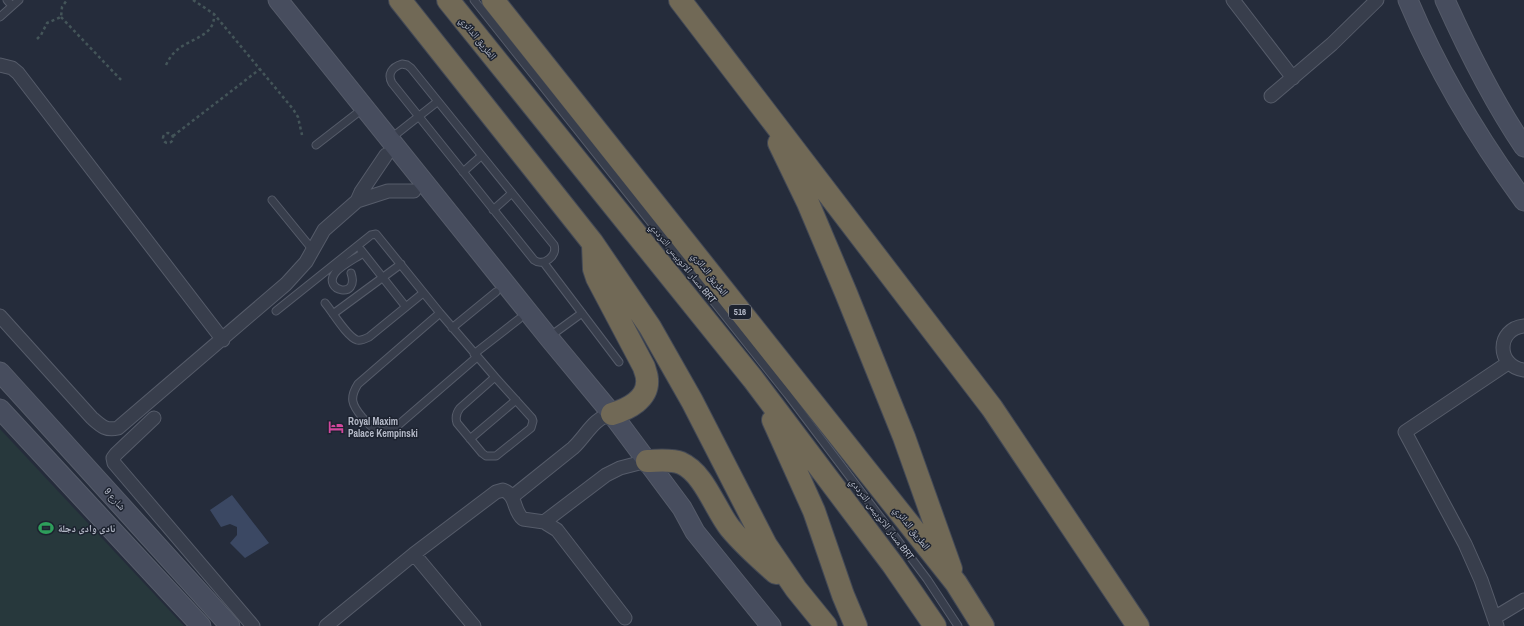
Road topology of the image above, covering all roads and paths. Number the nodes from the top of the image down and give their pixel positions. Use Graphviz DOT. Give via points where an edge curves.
graph roads {
  1 [pos="7,0"];
  2 [pos="19,0"];
  3 [pos="67,0"];
  4 [pos="193,0"];
  5 [pos="265,0"];
  6 [pos="278,0"];
  7 [pos="400,0"];
  8 [pos="448,0"];
  9 [pos="474,0"];
  10 [pos="493,0"];
  11 [pos="680,0"];
  12 [pos="1233,0"];
  13 [pos="1377,0"];
  14 [pos="1408,0"];
  15 [pos="1445,0"];
  16 [pos="12,6"];
  17 [pos="214,14"];
  18 [pos="0,17"];
  19 [pos="61,17"];
  20 [pos="37,39"];
  21 [pos="0,65"];
  22 [pos="166,65"];
  23 [pos="260,69"];
  24 [pos="1293,78"];
  25 [pos="123,82"];
  26 [pos="1271,96"];
  27 [pos="437,102"];
  28 [pos="760,103"];
  29 [pos="356,114"];
  30 [pos="418,117"];
  31 [pos="302,135"];
  32 [pos="173,136"];
  33 [pos="316,145"];
  34 [pos="388,147"];
  35 [pos="1524,147"];
  36 [pos="481,156"];
  37 [pos="463,172"];
  38 [pos="420,187"];
  39 [pos="512,193"];
  40 [pos="272,200"];
  41 [pos="357,201"];
  42 [pos="1524,201"];
  43 [pos="493,210"];
  44 [pos="592,242"];
  45 [pos="358,245"];
  46 [pos="312,250"];
  47 [pos="363,253"];
  48 [pos="544,263"];
  49 [pos="401,264"];
  50 [pos="351,273"];
  51 [pos="383,277"];
  52 [pos="496,292"];
  53 [pos="423,293"];
  54 [pos="325,303"];
  55 [pos="406,307"];
  56 [pos="276,311"];
  57 [pos="333,314"];
  58 [pos="440,314"];
  59 [pos="582,314"];
  60 [pos="0,316"];
  61 [pos="519,319"];
  62 [pos="1524,326"];
  63 [pos="452,328"];
  64 [pos="549,338"];
  65 [pos="223,340"];
  66 [pos="476,356"];
  67 [pos="618,362"];
  68 [pos="1508,363"];
  69 [pos="1524,370"];
  70 [pos="0,372"];
  71 [pos="495,377"];
  72 [pos="754,379"];
  73 [pos="516,400"];
  74 [pos="0,409"];
  75 [pos="605,416"];
  76 [pos="154,418"];
  77 [pos="470,439"];
  78 [pos="642,462"];
  79 [pos="512,497"];
  80 [pos="544,522"];
  81 [pos="414,554"];
  82 [pos="956,583"];
  83 [pos="796,589"];
  84 [pos="1524,600"];
  85 [pos="625,618"];
  86 [pos="1496,622"];
  87 [pos="202,626"];
  88 [pos="230,626"];
  89 [pos="253,626"];
  90 [pos="326,626"];
  91 [pos="474,626"];
  92 [pos="771,626"];
  93 [pos="826,626"];
  94 [pos="856,626"];
  95 [pos="935,626"];
  96 [pos="958,626"];
  97 [pos="983,626"];
  98 [pos="1138,626"];
  1 -- 16 [label="lane"];
  2 -- 16 [label="lane"];
  3 -- 19 [label="path" via="62,7"];
  4 -- 17 [label="path"];
  5 -- 29 [label="street"];
  6 -- 34 [label="street"];
  7 -- 44 [label="highway"];
  8 -- 72 [label="highway, الطريق الدائري"];
  9 -- 96 [label="lane, مسار الاتوبيس الترددي BRT" via="788,394 927,579"];
  10 -- 82 [label="highway, الطريق الدائري / 516"];
  11 -- 28 [label="highway, 516"];
  12 -- 24 [label="street"];
  13 -- 24 [label="street"];
  14 -- 42 [label="street" via="1427,43 1463,110"];
  15 -- 35 [label="street" via="1495,102"];
  16 -- 18 [label="lane"];
  17 -- 22 [label="path" via="211,29 177,50"];
  17 -- 23 [label="path"];
  19 -- 20 [label="path" via="48,23"];
  19 -- 25 [label="path"];
  21 -- 65 [label="street" via="12,68 18,74"];
  23 -- 31 [label="path" via="298,117"];
  23 -- 32 [label="path"];
  24 -- 26 [label="street"];
  27 -- 30 [label="lane"];
  27 -- 30 [label="lane" via="407,65 397,65 392,70 390,79"];
  27 -- 36 [label="lane"];
  28 -- 82 [label="highway, 516" via="808,204 846,293 904,437"];
  28 -- 98 [label="highway, 516" via="992,408"];
  29 -- 33 [label="lane"];
  29 -- 34 [label="street"];
  30 -- 34 [label="lane"];
  30 -- 37 [label="lane"];
  34 -- 38 [label="street"];
  34 -- 41 [label="street"];
  36 -- 37 [label="lane"];
  36 -- 39 [label="lane"];
  37 -- 43 [label="lane"];
  38 -- 41 [label="street" via="388,191"];
  38 -- 52 [label="street"];
  38 -- 64 [label="street"];
  39 -- 43 [label="lane"];
  39 -- 48 [label="lane" via="554,246 555,252"];
  40 -- 46 [label="lane"];
  41 -- 46 [label="street" via="324,230"];
  43 -- 48 [label="lane" via="534,260 537,263"];
  44 -- 75 [label="highway" via="597,278 644,367 647,380 640,399 623,411"];
  44 -- 83 [label="highway" via="650,328 692,401 766,544"];
  45 -- 47 [label="lane"];
  45 -- 49 [label="lane" via="376,234"];
  45 -- 56 [label="lane"];
  46 -- 65 [label="street" via="306,262 286,284"];
  47 -- 50 [label="lane" via="335,272 333,286 346,291 352,287 354,280"];
  47 -- 51 [label="lane"];
  48 -- 59 [label="lane"];
  49 -- 51 [label="lane"];
  49 -- 53 [label="lane"];
  51 -- 55 [label="lane"];
  51 -- 57 [label="lane"];
  52 -- 61 [label="street"];
  52 -- 63 [label="lane"];
  53 -- 55 [label="lane"];
  53 -- 58 [label="lane"];
  54 -- 57 [label="lane"];
  55 -- 57 [label="lane" via="363,340 356,340 350,335"];
  58 -- 63 [label="lane"];
  58 -- 66 [label="lane" via="353,391 352,400 355,408 372,429 389,431 396,427"];
  59 -- 64 [label="lane"];
  59 -- 67 [label="lane"];
  60 -- 65 [label="street" via="92,418 104,428 111,430 125,423"];
  61 -- 66 [label="lane"];
  61 -- 75 [label="street"];
  62 -- 68 [label="street" via="1510,332 1504,342 1503,353"];
  63 -- 66 [label="lane"];
  64 -- 75 [label="street"];
  66 -- 71 [label="lane"];
  68 -- 69 [label="street"];
  68 -- 86 [label="street" via="1405,432 1467,550"];
  70 -- 88 [label="street, شارع 9"];
  71 -- 73 [label="lane"];
  71 -- 77 [label="lane" via="456,412 457,423"];
  72 -- 94 [label="highway" via="814,511"];
  72 -- 95 [label="highway, الطريق الدائري" via="893,565"];
  73 -- 77 [label="lane"];
  73 -- 77 [label="lane" via="532,418 531,428 496,456 491,457 482,453"];
  74 -- 87 [label="street"];
  75 -- 78 [label="street"];
  75 -- 79 [label="street" via="573,448"];
  76 -- 89 [label="street" via="116,454 114,463"];
  78 -- 80 [label="street" via="606,475"];
  78 -- 83 [label="highway" via="669,460 680,462 688,468 701,481 734,532 761,560"];
  78 -- 92 [label="street" via="682,508 695,532"];
  79 -- 80 [label="street" via="523,519"];
  79 -- 81 [label="street" via="506,491 499,490"];
  80 -- 85 [label="street" via="557,530"];
  81 -- 90 [label="street"];
  81 -- 91 [label="street"];
  82 -- 97 [label="highway, الطريق الدائري / 516"];
  83 -- 93 [label="highway"];
  84 -- 86 [label="street"];
}
